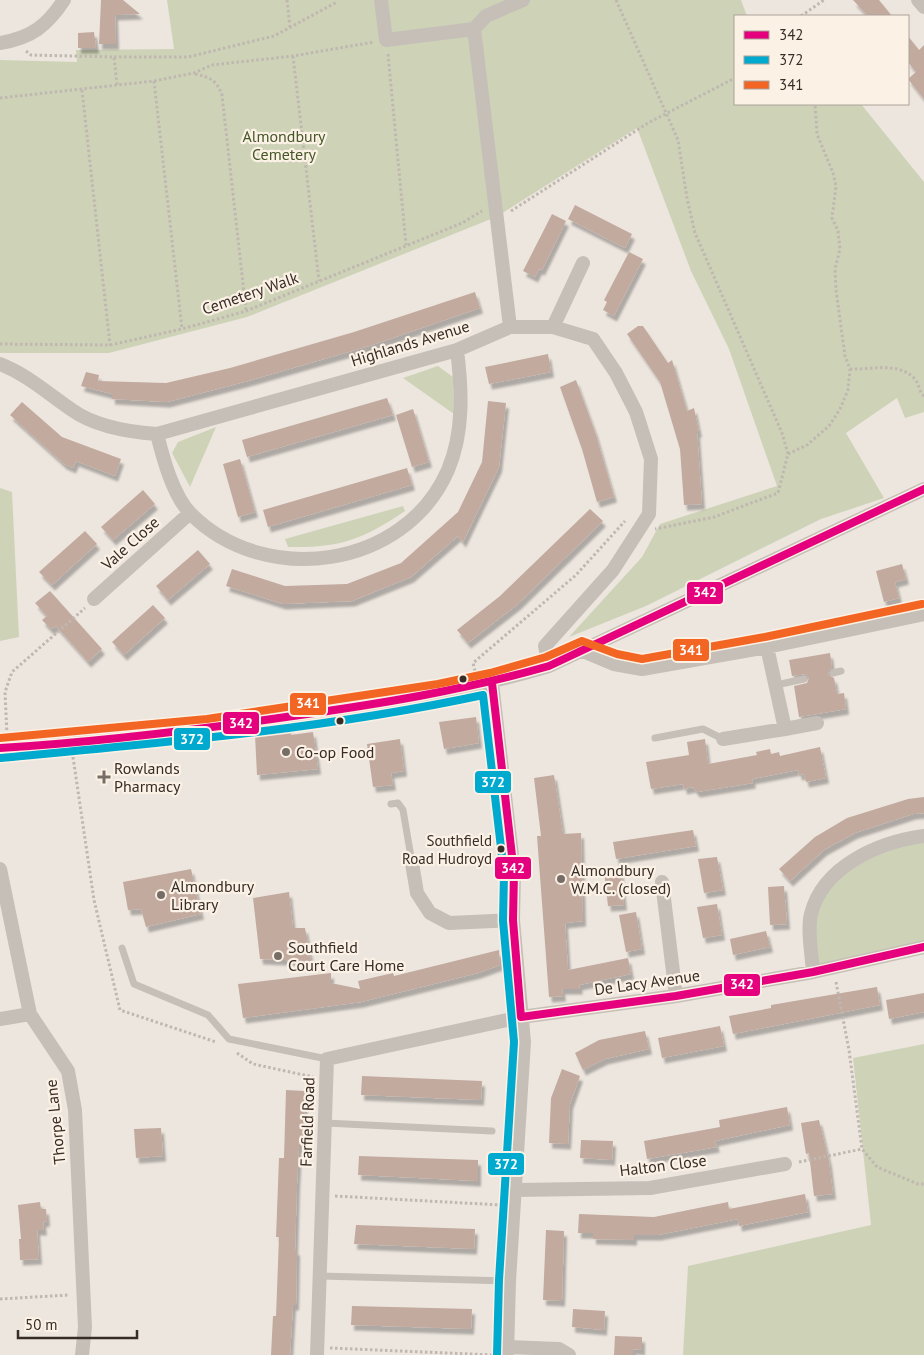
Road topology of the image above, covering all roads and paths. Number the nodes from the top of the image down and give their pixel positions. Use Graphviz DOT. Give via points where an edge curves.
graph roads {
  1 [pos="64,0"];
  2 [pos="287,0"];
  3 [pos="381,0"];
  4 [pos="523,0"];
  5 [pos="616,0"];
  6 [pos="824,0"];
  7 [pos="918,0"];
  8 [pos="338,1"];
  9 [pos="924,7"];
  10 [pos="802,15"];
  11 [pos="290,27"];
  12 [pos="474,29"];
  13 [pos="19,40"];
  14 [pos="386,40"];
  15 [pos="0,43"];
  16 [pos="293,56"];
  17 [pos="114,57"];
  18 [pos="194,73"];
  19 [pos="734,79"];
  20 [pos="154,81"];
  21 [pos="117,85"];
  22 [pos="82,90"];
  23 [pos="0,98"];
  24 [pos="815,105"];
  25 [pos="666,113"];
  26 [pos="494,204"];
  27 [pos="496,220"];
  28 [pos="406,245"];
  29 [pos="584,263"];
  30 [pos="319,281"];
  31 [pos="246,311"];
  32 [pos="553,327"];
  33 [pos="510,328"];
  34 [pos="182,329"];
  35 [pos="0,344"];
  36 [pos="110,344"];
  37 [pos="457,350"];
  38 [pos="0,364"];
  39 [pos="850,369"];
  40 [pos="924,396"];
  41 [pos="157,434"];
  42 [pos="788,454"];
  43 [pos="924,489"];
  44 [pos="190,513"];
  45 [pos="632,514"];
  46 [pos="638,532"];
  47 [pos="94,599"];
  48 [pos="924,614"];
  49 [pos="767,647"];
  50 [pos="583,651"];
  51 [pos="473,663"];
  52 [pos="549,666"];
  53 [pos="804,679"];
  54 [pos="492,683"];
  55 [pos="776,685"];
  56 [pos="817,723"];
  57 [pos="785,729"];
  58 [pos="655,738"];
  59 [pos="723,739"];
  60 [pos="71,742"];
  61 [pos="4,747"];
  62 [pos="391,804"];
  63 [pos="924,836"];
  64 [pos="412,863"];
  65 [pos="0,868"];
  66 [pos="662,882"];
  67 [pos="513,920"];
  68 [pos="924,947"];
  69 [pos="122,948"];
  70 [pos="813,972"];
  71 [pos="836,982"];
  72 [pos="676,996"];
  73 [pos="30,1014"];
  74 [pos="522,1016"];
  75 [pos="0,1019"];
  76 [pos="225,1045"];
  77 [pos="231,1049"];
  78 [pos="327,1059"];
  79 [pos="326,1079"];
  80 [pos="325,1123"];
  81 [pos="492,1131"];
  82 [pos="862,1149"];
  83 [pos="785,1164"];
  84 [pos="924,1184"];
  85 [pos="515,1190"];
  86 [pos="323,1195"];
  87 [pos="514,1206"];
  88 [pos="320,1276"];
  89 [pos="509,1281"];
  90 [pos="84,1294"];
  91 [pos="0,1299"];
  92 [pos="317,1351"];
  93 [pos="504,1352"];
  94 [pos="82,1355"];
  95 [pos="569,1355"];
  1 -- 13 [label="street" via="38,30"];
  2 -- 11 [label="path"];
  3 -- 14 [label="street"];
  4 -- 12 [label="street" via="486,16"];
  5 -- 25 [label="path"];
  6 -- 10 [label="path"];
  7 -- 9 [label="street"];
  8 -- 11 [label="path"];
  11 -- 17 [label="path" via="274,36 188,57"];
  12 -- 14 [label="street"];
  12 -- 26 [label="street"];
  13 -- 15 [label="street"];
  13 -- 17 [label="path" via="31,56"];
  14 -- 16 [label="path"];
  14 -- 28 [label="path"];
  16 -- 18 [label="path" via="212,65"];
  16 -- 30 [label="path"];
  17 -- 21 [label="path"];
  18 -- 20 [label="path"];
  18 -- 31 [label="path" via="209,77 218,84 222,95"];
  19 -- 25 [label="path"];
  20 -- 21 [label="path"];
  20 -- 34 [label="path"];
  21 -- 22 [label="path"];
  22 -- 23 [label="path"];
  22 -- 36 [label="path"];
  24 -- 39 [label="path" via="817,134 836,186 832,204 840,249 835,268 836,290 845,356"];
  25 -- 27 [label="path"];
  25 -- 42 [label="path" via="678,140 695,233 782,433"];
  26 -- 27 [label="street"];
  26 -- 28 [label="path, Cemetery Walk" via="462,223"];
  27 -- 33 [label="street"];
  28 -- 30 [label="path, Cemetery Walk"];
  29 -- 32 [label="street"];
  30 -- 31 [label="path, Cemetery Walk"];
  31 -- 34 [label="path, Cemetery Walk"];
  32 -- 33 [label="street, Highlands Avenue"];
  32 -- 46 [label="street, Highlands Avenue" via="593,339 636,412 651,459 649,514"];
  33 -- 37 [label="street, Highlands Avenue"];
  34 -- 36 [label="path, Cemetery Walk"];
  35 -- 36 [label="path, Cemetery Walk"];
  37 -- 41 [label="street, Highlands Avenue"];
  37 -- 44 [label="street" via="462,389 457,438 448,470 431,499 402,529 369,547 332,559 290,559 253,550 219,536"];
  38 -- 41 [label="street, Highlands Avenue" via="20,372 74,411 108,426"];
  39 -- 40 [label="path" via="887,367 902,370 915,380"];
  39 -- 42 [label="path" via="848,390 829,426 807,445"];
  41 -- 44 [label="street" via="167,474"];
  42 -- 46 [label="path" via="778,493 714,517"];
  43 -- 50 [label="street"];
  44 -- 47 [label="street, Vale Close"];
  45 -- 51 [label="path" via="576,576"];
  46 -- 52 [label="street, Highlands Avenue" via="613,570 545,646"];
  47 -- 61 [label="path" via="12,672 5,692"];
  48 -- 49 [label="street"];
  49 -- 50 [label="street" via="642,668 614,664"];
  49 -- 55 [label="street"];
  50 -- 52 [label="street"];
  52 -- 54 [label="street"];
  53 -- 55 [label="lane"];
  54 -- 60 [label="street" via="208,730"];
  54 -- 67 [label="street" via="514,873"];
  55 -- 57 [label="street"];
  56 -- 57 [label="street"];
  57 -- 59 [label="street"];
  58 -- 59 [label="lane" via="704,729"];
  60 -- 61 [label="street"];
  60 -- 76 [label="path" via="94,900 120,1010"];
  62 -- 64 [label="lane" via="398,802 403,810"];
  63 -- 70 [label="street" via="888,843 858,858 822,886 810,915"];
  64 -- 67 [label="street" via="417,893 430,913 449,923"];
  65 -- 73 [label="street, Thorpe Lane"];
  66 -- 72 [label="street"];
  67 -- 74 [label="street"];
  68 -- 70 [label="street, De Lacy Avenue"];
  69 -- 78 [label="lane" via="134,984 208,1015 230,1039"];
  70 -- 72 [label="street, De Lacy Avenue"];
  71 -- 82 [label="path"];
  72 -- 74 [label="street, De Lacy Avenue"];
  73 -- 75 [label="street"];
  73 -- 90 [label="street, Thorpe Lane" via="68,1071 75,1110"];
  74 -- 78 [label="street, Farfield Road"];
  74 -- 85 [label="street" via="524,1042"];
  77 -- 79 [label="path" via="254,1064"];
  78 -- 79 [label="street, Farfield Road"];
  79 -- 80 [label="street, Farfield Road"];
  80 -- 81 [label="lane"];
  80 -- 86 [label="street, Farfield Road"];
  82 -- 83 [label="path"];
  82 -- 84 [label="path" via="877,1167"];
  83 -- 85 [label="street, Halton Close" via="650,1188"];
  85 -- 87 [label="street"];
  86 -- 87 [label="path"];
  86 -- 88 [label="street, Farfield Road"];
  87 -- 89 [label="street"];
  88 -- 89 [label="lane"];
  88 -- 92 [label="street, Farfield Road"];
  89 -- 93 [label="street"];
  90 -- 91 [label="path"];
  90 -- 94 [label="street, Thorpe Lane"];
  92 -- 93 [label="path"];
  93 -- 95 [label="street" via="559,1349"];
}
